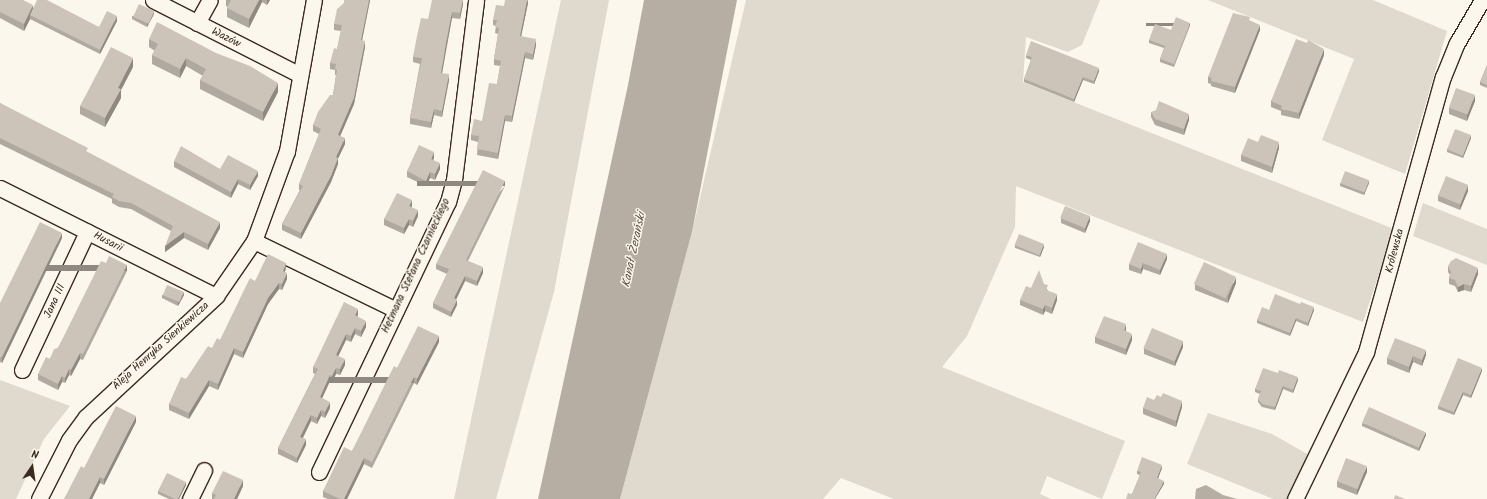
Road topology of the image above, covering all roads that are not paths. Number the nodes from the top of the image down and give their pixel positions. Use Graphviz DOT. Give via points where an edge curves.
graph roads {
  1 [pos="153,0"];
  2 [pos="210,0"];
  3 [pos="314,0"];
  4 [pos="476,0"];
  5 [pos="1482,0"];
  6 [pos="197,23"];
  7 [pos="300,75"];
  8 [pos="0,188"];
  9 [pos="87,232"];
  10 [pos="254,241"];
  11 [pos="216,296"];
  12 [pos="396,310"];
  13 [pos="22,370"];
  14 [pos="204,470"];
  15 [pos="319,472"];
  16 [pos="39,499"];
  17 [pos="190,499"];
  18 [pos="1295,499"];
  1 -- 6 [label="street, Wazów"];
  2 -- 6 [label="street"];
  3 -- 7 [label="street, Aleja Henryka Sienkiewicza"];
  4 -- 12 [label="street, Hetmana Stefana Czarnieckiego" via="454,180 448,202"];
  5 -- 18 [label="street, Królewska" via="1457,43 1444,77 1366,352"];
  6 -- 7 [label="street, Wazów"];
  7 -- 10 [label="street, Aleja Henryka Sienkiewicza" via="287,152"];
  8 -- 9 [label="street, Husarii"];
  9 -- 11 [label="street, Husarii"];
  9 -- 13 [label="street, Jana III"];
  10 -- 11 [label="street, Aleja Henryka Sienkiewicza"];
  10 -- 12 [label="street"];
  11 -- 16 [label="street, Aleja Henryka Sienkiewicza" via="86,417 69,440"];
  12 -- 15 [label="street, Hetmana Stefana Czarnieckiego"];
  14 -- 17 [label="street"];
}
